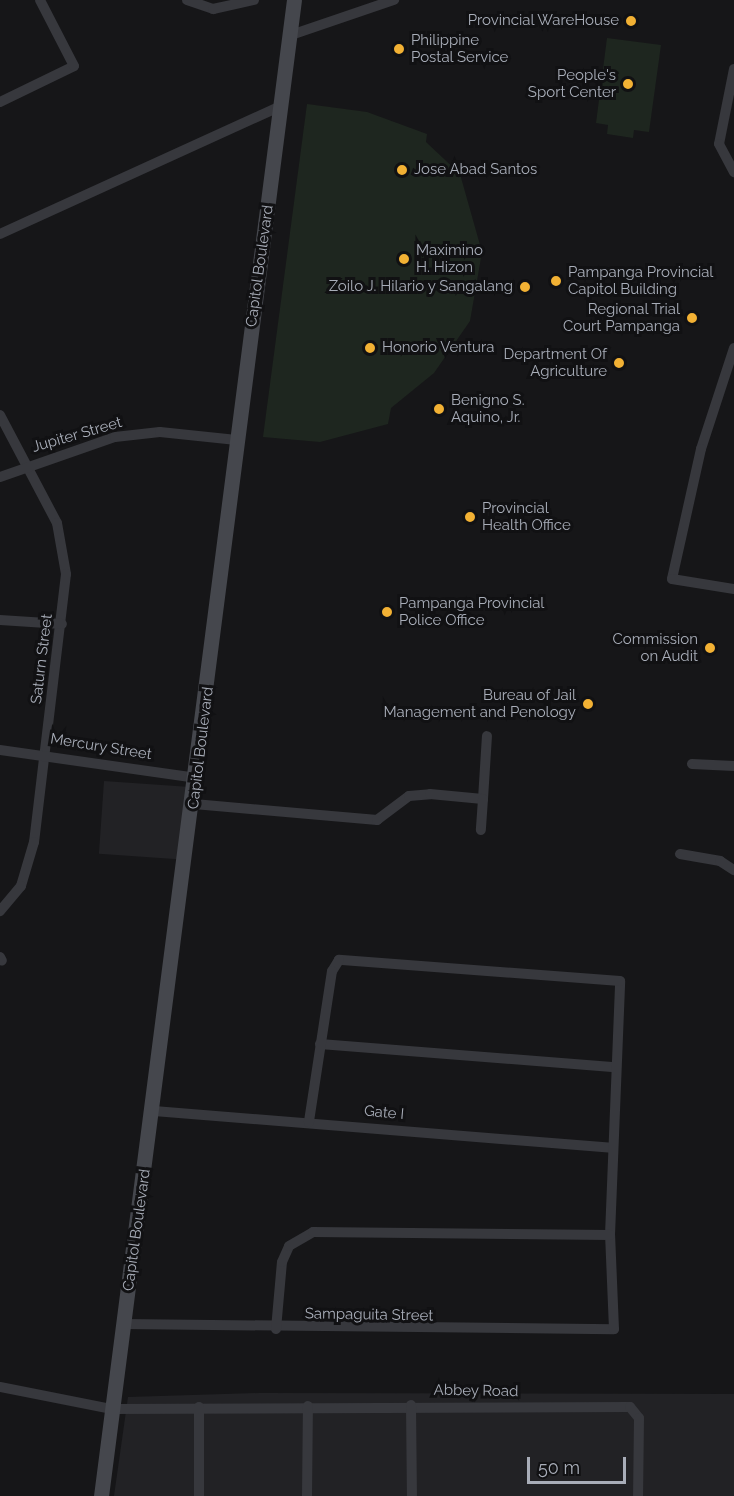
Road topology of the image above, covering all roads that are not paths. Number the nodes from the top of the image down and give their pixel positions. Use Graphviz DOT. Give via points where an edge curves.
graph roads {
  1 [pos="40,0"];
  2 [pos="187,0"];
  3 [pos="254,0"];
  4 [pos="294,0"];
  5 [pos="394,0"];
  6 [pos="291,35"];
  7 [pos="734,69"];
  8 [pos="0,102"];
  9 [pos="281,106"];
  10 [pos="734,172"];
  11 [pos="0,234"];
  12 [pos="734,348"];
  13 [pos="0,415"];
  14 [pos="237,440"];
  15 [pos="25,466"];
  16 [pos="0,477"];
  17 [pos="734,589"];
  18 [pos="0,620"];
  19 [pos="62,624"];
  20 [pos="487,736"];
  21 [pos="0,750"];
  22 [pos="46,753"];
  23 [pos="692,764"];
  24 [pos="734,766"];
  25 [pos="197,778"];
  26 [pos="483,799"];
  27 [pos="194,804"];
  28 [pos="481,830"];
  29 [pos="680,854"];
  30 [pos="734,870"];
  31 [pos="0,911"];
  32 [pos="320,1044"];
  33 [pos="615,1067"];
  34 [pos="154,1111"];
  35 [pos="309,1122"];
  36 [pos="612,1148"];
  37 [pos="610,1235"];
  38 [pos="123,1324"];
  39 [pos="276,1329"];
  40 [pos="0,1387"];
  41 [pos="411,1405"];
  42 [pos="308,1406"];
  43 [pos="199,1407"];
  44 [pos="111,1409"];
  45 [pos="101,1496"];
  46 [pos="199,1496"];
  47 [pos="307,1496"];
  48 [pos="412,1496"];
  49 [pos="638,1496"];
  1 -- 8 [label="street" via="74,66"];
  2 -- 3 [label="street" via="213,9"];
  4 -- 6 [label="main road, Capitol Boulevard"];
  5 -- 6 [label="street"];
  6 -- 9 [label="main road, Capitol Boulevard"];
  7 -- 10 [label="street" via="719,144"];
  9 -- 11 [label="street"];
  9 -- 14 [label="main road, Capitol Boulevard"];
  12 -- 17 [label="street" via="701,449 672,579"];
  13 -- 15 [label="street, Saturn Street"];
  14 -- 15 [label="street, Jupiter Street" via="160,432 115,436"];
  14 -- 25 [label="main road, Capitol Boulevard"];
  15 -- 16 [label="street, Jupiter Street"];
  15 -- 19 [label="street, Saturn Street" via="63,544"];
  18 -- 19 [label="street"];
  19 -- 22 [label="street, Saturn Street"];
  20 -- 26 [label="street"];
  21 -- 22 [label="street, Mercury Street"];
  22 -- 25 [label="street, Mercury Street"];
  22 -- 31 [label="street, Saturn Street" via="28,868"];
  23 -- 24 [label="street"];
  25 -- 27 [label="main road, Capitol Boulevard"];
  26 -- 27 [label="street" via="418,793 376,820"];
  26 -- 28 [label="street"];
  27 -- 34 [label="main road, Capitol Boulevard"];
  29 -- 30 [label="street" via="720,861"];
  32 -- 33 [label="street"];
  32 -- 33 [label="street" via="332,971 339,960 479,966 620,981 624,997"];
  32 -- 35 [label="street"];
  33 -- 36 [label="street"];
  34 -- 35 [label="street, Gate I"];
  34 -- 38 [label="main road, Capitol Boulevard"];
  35 -- 36 [label="street, Gate I"];
  36 -- 37 [label="street"];
  37 -- 39 [label="street" via="313,1232 289,1246 282,1262"];
  37 -- 39 [label="street, Sampaguita Street" via="614,1329"];
  38 -- 39 [label="street, Sampaguita Street"];
  38 -- 44 [label="main road, Capitol Boulevard"];
  40 -- 44 [label="street, Abbey Road"];
  41 -- 42 [label="street, Abbey Road"];
  41 -- 48 [label="street"];
  41 -- 49 [label="street, Abbey Road" via="625,1407 639,1418"];
  42 -- 43 [label="street, Abbey Road"];
  42 -- 47 [label="street"];
  43 -- 44 [label="street, Abbey Road"];
  43 -- 46 [label="street"];
  44 -- 45 [label="main road, Capitol Boulevard"];
}
